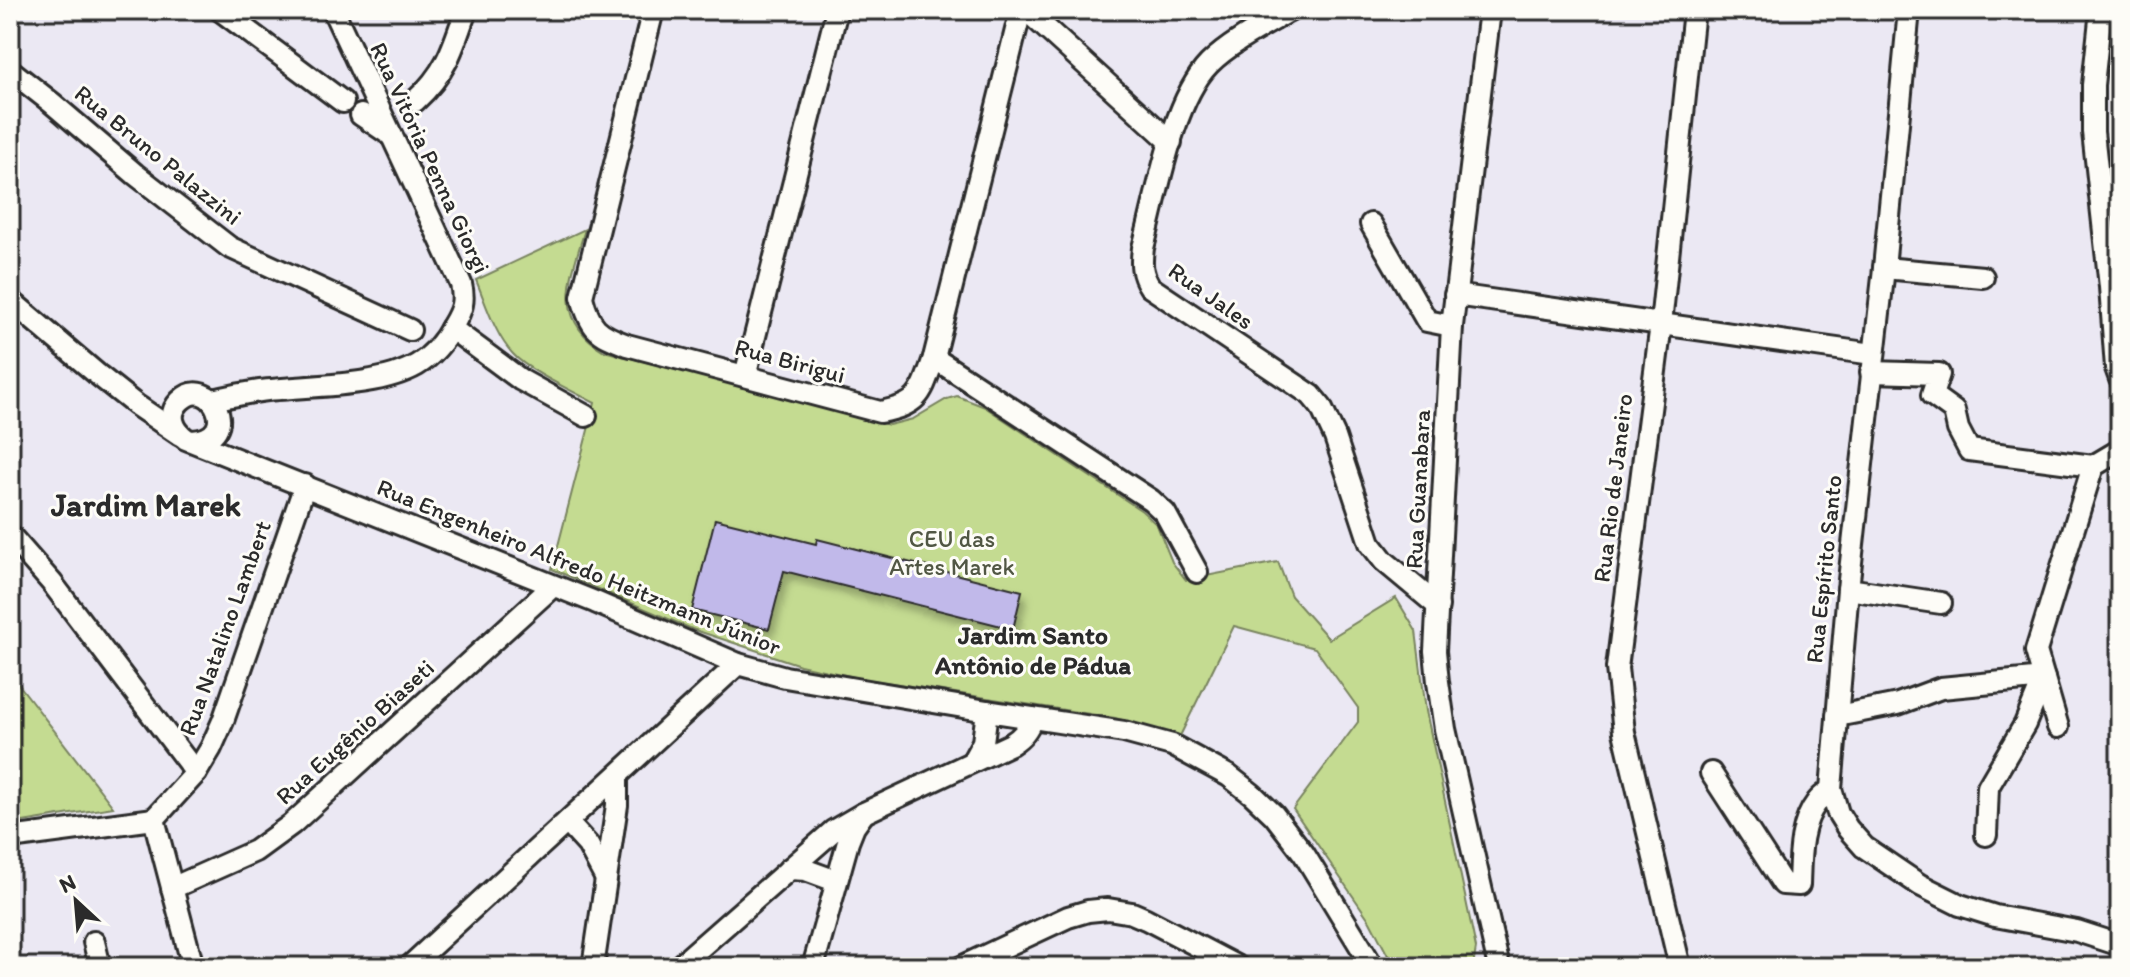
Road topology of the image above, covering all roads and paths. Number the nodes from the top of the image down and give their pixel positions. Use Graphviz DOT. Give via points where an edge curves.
graph roads {
  1 [pos="220,10"];
  2 [pos="333,10"];
  3 [pos="466,10"];
  4 [pos="653,10"];
  5 [pos="837,10"];
  6 [pos="1023,10"];
  7 [pos="1291,10"];
  8 [pos="1490,10"];
  9 [pos="1694,10"];
  10 [pos="1909,10"];
  11 [pos="2101,10"];
  12 [pos="10,70"];
  13 [pos="415,101"];
  14 [pos="343,102"];
  15 [pos="361,115"];
  16 [pos="392,136"];
  17 [pos="1171,142"];
  18 [pos="1371,224"];
  19 [pos="1884,268"];
  20 [pos="1983,277"];
  21 [pos="2115,286"];
  22 [pos="1455,295"];
  23 [pos="10,300"];
  24 [pos="1661,324"];
  25 [pos="1452,326"];
  26 [pos="451,328"];
  27 [pos="410,330"];
  28 [pos="934,358"];
  29 [pos="1872,363"];
  30 [pos="745,376"];
  31 [pos="2120,379"];
  32 [pos="183,398"];
  33 [pos="136,405"];
  34 [pos="216,414"];
  35 [pos="586,416"];
  36 [pos="186,438"];
  37 [pos="2120,450"];
  38 [pos="239,461"];
  39 [pos="2093,466"];
  40 [pos="305,485"];
  41 [pos="10,535"];
  42 [pos="1197,572"];
  43 [pos="553,586"];
  44 [pos="1848,589"];
  45 [pos="1941,603"];
  46 [pos="1438,606"];
  47 [pos="738,664"];
  48 [pos="2044,678"];
  49 [pos="987,711"];
  50 [pos="1837,716"];
  51 [pos="1032,718"];
  52 [pos="2058,727"];
  53 [pos="972,762"];
  54 [pos="196,773"];
  55 [pos="1711,773"];
  56 [pos="617,776"];
  57 [pos="1831,789"];
  58 [pos="864,813"];
  59 [pos="154,819"];
  60 [pos="567,822"];
  61 [pos="1986,835"];
  62 [pos="10,838"];
  63 [pos="789,869"];
  64 [pos="606,879"];
  65 [pos="836,881"];
  66 [pos="172,888"];
  67 [pos="1491,939"];
  68 [pos="94,942"];
  69 [pos="2120,945"];
  70 [pos="1223,965"];
  71 [pos="100,967"];
  72 [pos="193,967"];
  73 [pos="409,967"];
  74 [pos="593,967"];
  75 [pos="678,967"];
  76 [pos="813,967"];
  77 [pos="961,967"];
  78 [pos="1373,967"];
  79 [pos="1487,967"];
  80 [pos="1499,967"];
  81 [pos="1680,967"];
  1 -- 14 [label="street"];
  2 -- 16 [label="street, Rua Vitória Penna Giorgi"];
  3 -- 13 [label="street" via="448,62"];
  4 -- 30 [label="street, Rua Birigui" via="582,297 587,317 606,338"];
  5 -- 30 [label="street"];
  6 -- 17 [label="street"];
  6 -- 28 [label="street, Rua Birigui"];
  7 -- 17 [label="street, Rua Jales" via="1209,65 1190,91"];
  8 -- 22 [label="street, Rua Guanabara"];
  9 -- 24 [label="street, Rua Rio de Janeiro"];
  10 -- 19 [label="street, Rua Espírito Santo"];
  11 -- 21 [label="street" via="2093,132"];
  12 -- 27 [label="street, Rua Bruno Palazzini" via="229,247"];
  15 -- 16 [label="street"];
  16 -- 26 [label="street, Rua Vitória Penna Giorgi" via="461,284 460,314"];
  17 -- 46 [label="street, Rua Jales" via="1143,248 1143,277 1150,287 1311,395 1335,437 1370,543"];
  18 -- 25 [label="street" via="1427,321"];
  19 -- 20 [label="street"];
  19 -- 29 [label="street, Rua Espírito Santo"];
  21 -- 31 [label="street"];
  22 -- 24 [label="street"];
  22 -- 25 [label="street, Rua Guanabara"];
  23 -- 33 [label="street, Rua Engenheiro Alfredo Heitzmann Júnior"];
  24 -- 29 [label="street"];
  24 -- 81 [label="street, Rua Rio de Janeiro" via="1617,668 1624,732"];
  25 -- 46 [label="street, Rua Guanabara"];
  26 -- 34 [label="street" via="419,364 398,374 257,391"];
  26 -- 35 [label="street" via="521,380"];
  28 -- 30 [label="street, Rua Birigui" via="917,398 880,412"];
  28 -- 42 [label="street" via="1151,500 1165,513"];
  29 -- 39 [label="street" via="1939,374 1932,395 1954,411 1969,450"];
  29 -- 44 [label="street, Rua Espírito Santo"];
  32 -- 33 [label="street"];
  32 -- 34 [label="street" via="201,395"];
  32 -- 36 [label="street" via="173,416 176,430"];
  33 -- 36 [label="street, Rua Engenheiro Alfredo Heitzmann Júnior"];
  34 -- 36 [label="street" via="206,439"];
  34 -- 38 [label="street" via="221,449"];
  36 -- 38 [label="street, Rua Engenheiro Alfredo Heitzmann Júnior"];
  37 -- 39 [label="street"];
  38 -- 40 [label="street, Rua Engenheiro Alfredo Heitzmann Júnior"];
  39 -- 48 [label="street" via="2036,651"];
  40 -- 43 [label="street, Rua Engenheiro Alfredo Heitzmann Júnior"];
  40 -- 54 [label="street, Rua Natalino Lambert" via="223,721"];
  41 -- 54 [label="street"];
  43 -- 47 [label="street, Rua Engenheiro Alfredo Heitzmann Júnior"];
  43 -- 66 [label="street, Rua Eugênio Biaseti" via="292,824 255,851"];
  44 -- 45 [label="street"];
  44 -- 50 [label="street, Rua Espírito Santo"];
  46 -- 67 [label="street, Rua Guanabara" via="1440,697"];
  47 -- 49 [label="street, Rua Engenheiro Alfredo Heitzmann Júnior" via="785,677"];
  47 -- 56 [label="street"];
  48 -- 50 [label="street" via="1941,688 1898,704"];
  48 -- 52 [label="street"];
  48 -- 61 [label="street" via="2025,724 1988,787"];
  49 -- 51 [label="street, Rua Engenheiro Alfredo Heitzmann Júnior"];
  49 -- 53 [label="street" via="983,742"];
  50 -- 57 [label="street, Rua Espírito Santo"];
  51 -- 53 [label="street" via="1020,738"];
  51 -- 78 [label="street, Rua Engenheiro Alfredo Heitzmann Júnior" via="1149,737 1229,776 1291,837"];
  53 -- 58 [label="street"];
  54 -- 59 [label="street, Rua Natalino Lambert"];
  55 -- 57 [label="street" via="1783,884 1799,885 1805,827 1816,803"];
  56 -- 60 [label="street"];
  56 -- 64 [label="street"];
  57 -- 69 [label="street, Rua Espírito Santo" via="1838,813 1864,847 1920,885 1995,916"];
  58 -- 63 [label="street" via="823,838"];
  58 -- 65 [label="street"];
  59 -- 62 [label="street"];
  59 -- 66 [label="street"];
  60 -- 64 [label="street"];
  60 -- 73 [label="street"];
  63 -- 65 [label="street"];
  63 -- 75 [label="street"];
  64 -- 74 [label="street"];
  65 -- 76 [label="street"];
  66 -- 72 [label="street"];
  67 -- 79 [label="street"];
  67 -- 80 [label="street, Rua Guanabara"];
  68 -- 71 [label="street"];
  70 -- 77 [label="street" via="1146,919 1108,909 1068,917"];
}
